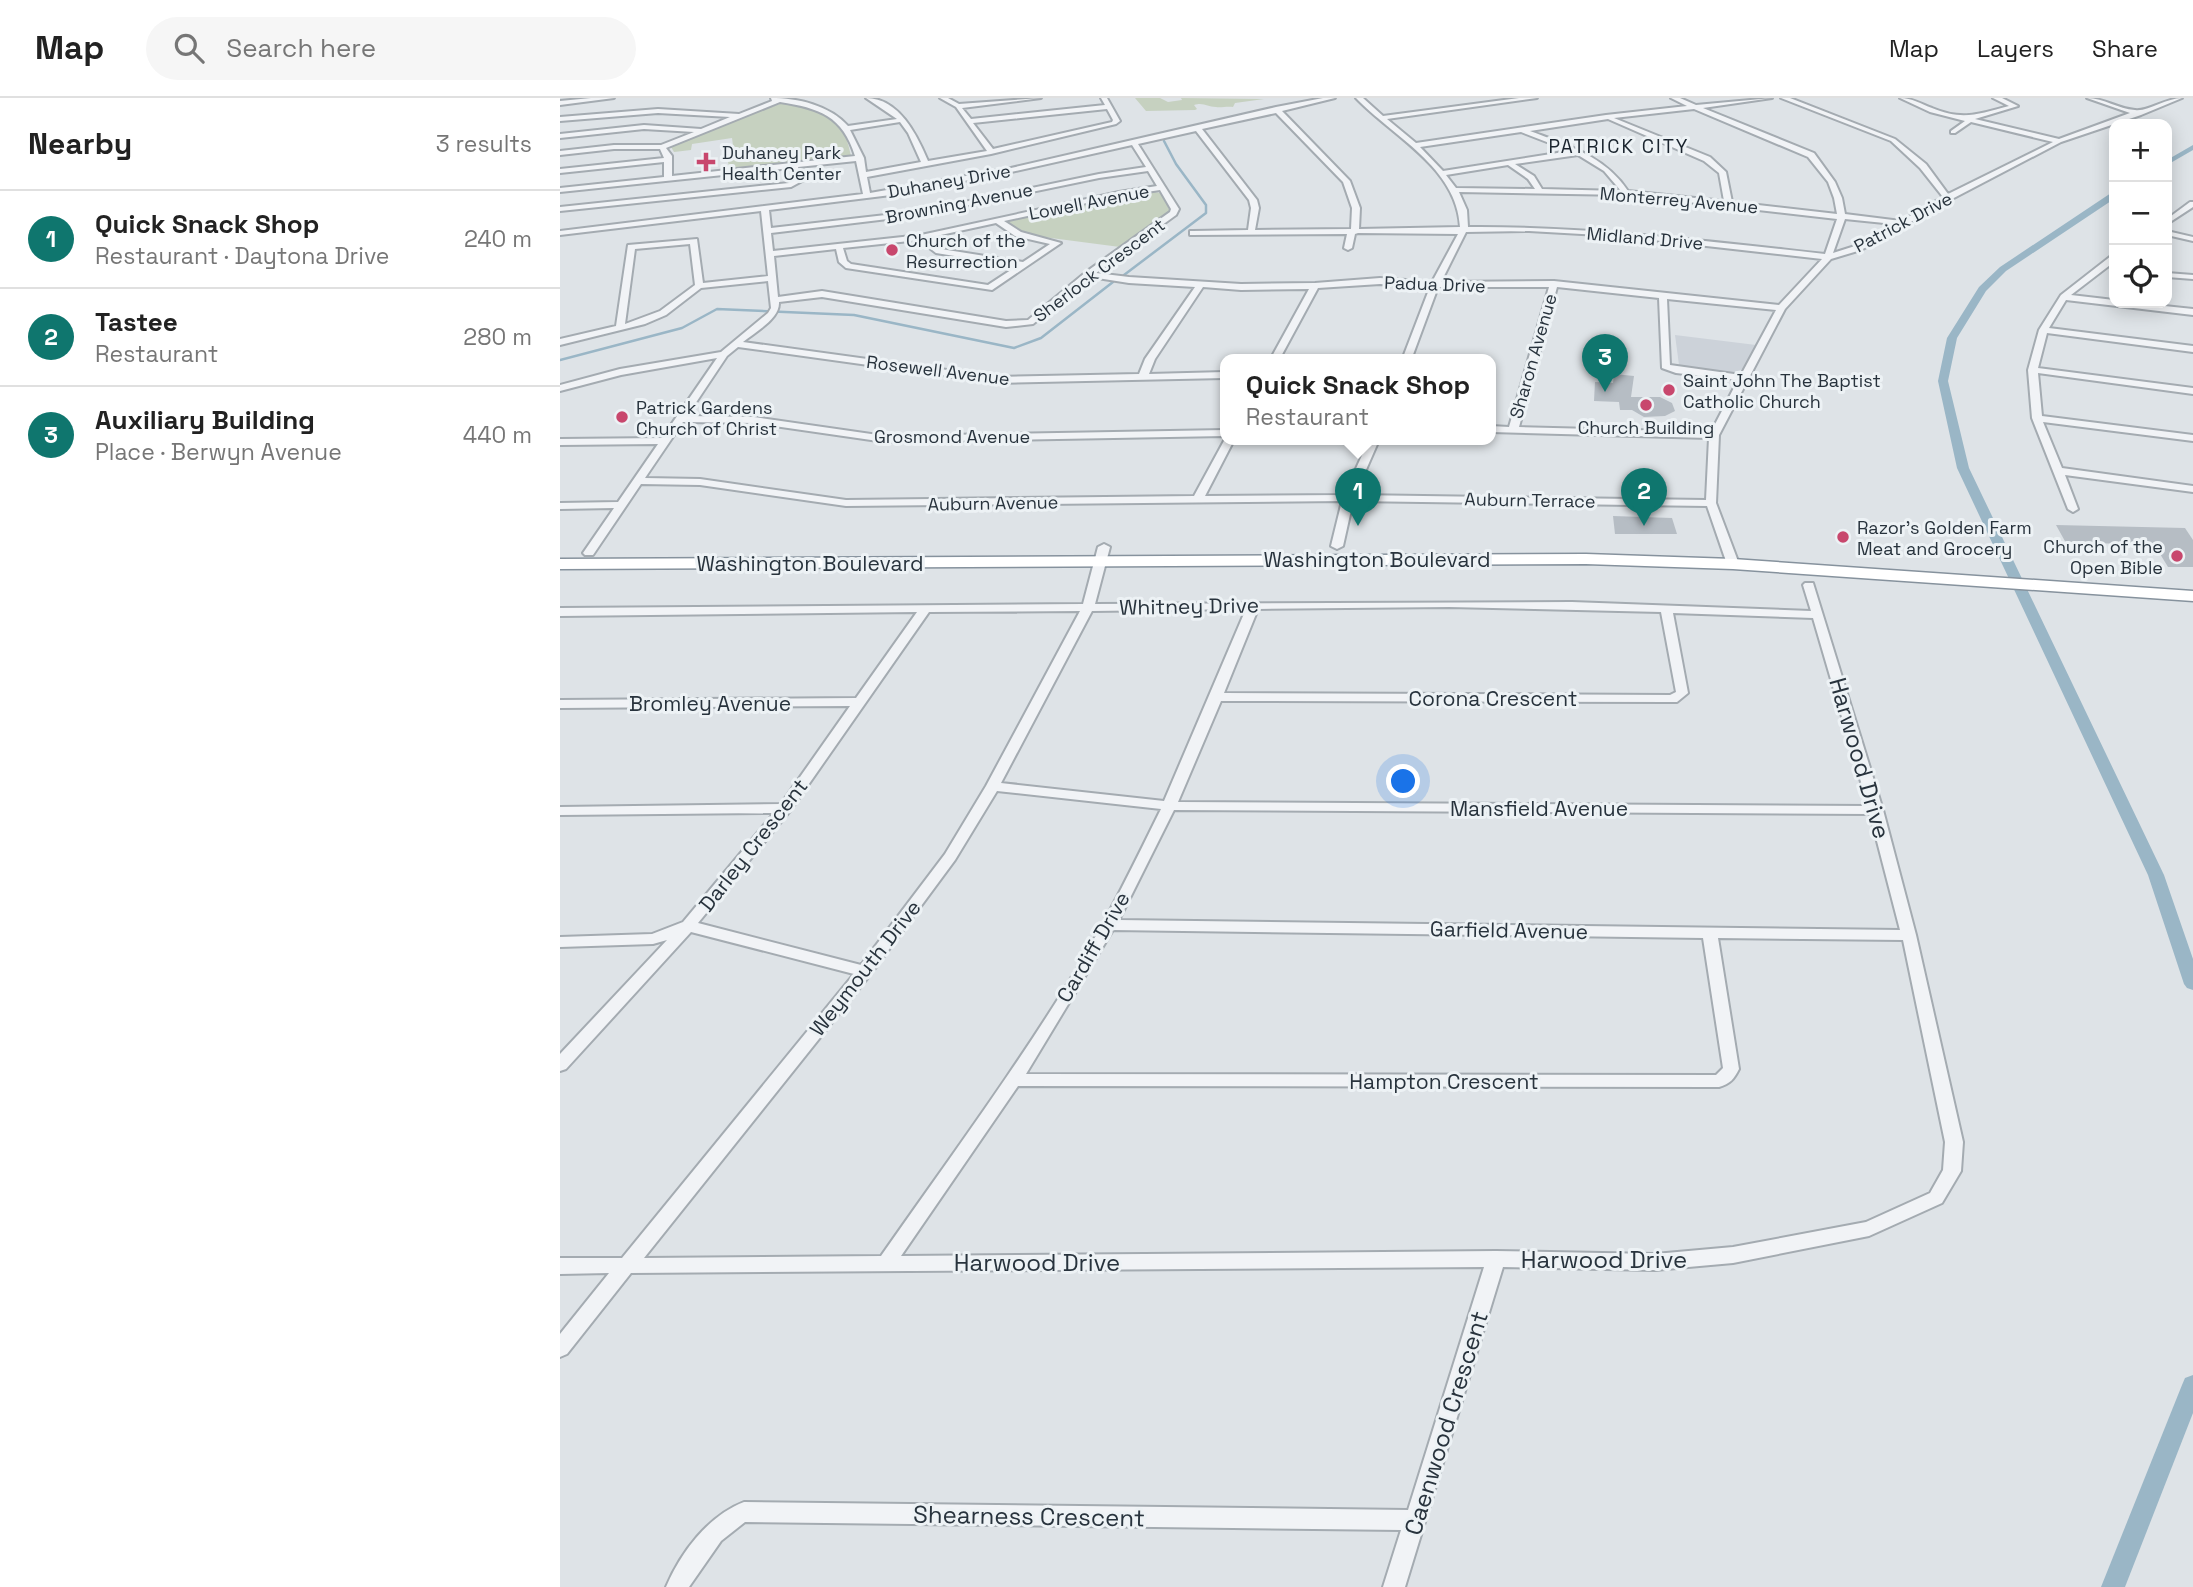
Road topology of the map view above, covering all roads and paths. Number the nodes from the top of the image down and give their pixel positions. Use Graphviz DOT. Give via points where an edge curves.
graph roads {
  1 [pos="611,98"];
  2 [pos="768,98"];
  3 [pos="869,98"];
  4 [pos="943,98"];
  5 [pos="1038,98"];
  6 [pos="1104,98"];
  7 [pos="1332,98"];
  8 [pos="1359,98"];
  9 [pos="1534,98"];
  10 [pos="1674,98"];
  11 [pos="1769,98"];
  12 [pos="1784,98"];
  13 [pos="1903,98"];
  14 [pos="1996,98"];
  15 [pos="2090,98"];
  16 [pos="2179,98"];
  17 [pos="782,100"];
  18 [pos="560,103"];
  19 [pos="958,106"];
  20 [pos="1109,107"];
  21 [pos="1699,107"];
  22 [pos="1276,109"];
  23 [pos="614,114"];
  24 [pos="2139,114"];
  25 [pos="1024,115"];
  26 [pos="740,116"];
  27 [pos="1606,117"];
  28 [pos="1380,118"];
  29 [pos="560,119"];
  30 [pos="903,120"];
  31 [pos="1968,120"];
  32 [pos="969,121"];
  33 [pos="1029,124"];
  34 [pos="1197,127"];
  35 [pos="848,128"];
  36 [pos="614,130"];
  37 [pos="1522,130"];
  38 [pos="701,131"];
  39 [pos="1954,132"];
  40 [pos="1034,133"];
  41 [pos="560,136"];
  42 [pos="1133,141"];
  43 [pos="2059,141"];
  44 [pos="1039,142"];
  45 [pos="1413,146"];
  46 [pos="662,147"];
  47 [pos="991,152"];
  48 [pos="1577,152"];
  49 [pos="560,153"];
  50 [pos="860,158"];
  51 [pos="667,160"];
  52 [pos="1508,162"];
  53 [pos="794,165"];
  54 [pos="926,165"];
  55 [pos="1150,169"];
  56 [pos="560,171"];
  57 [pos="1441,173"];
  58 [pos="864,175"];
  59 [pos="668,178"];
  60 [pos="1161,188"];
  61 [pos="560,190"];
  62 [pos="1454,190"];
  63 [pos="1539,190"];
  64 [pos="1626,193"];
  65 [pos="867,196"];
  66 [pos="1947,198"];
  67 [pos="637,201"];
  68 [pos="1728,203"];
  69 [pos="2193,204"];
  70 [pos="560,209"];
  71 [pos="765,210"];
  72 [pos="1842,216"];
  73 [pos="2172,219"];
  74 [pos="999,221"];
  75 [pos="1902,223"];
  76 [pos="635,225"];
  77 [pos="767,231"];
  78 [pos="1462,231"];
  79 [pos="1353,232"];
  80 [pos="560,233"];
  81 [pos="1193,233"];
  82 [pos="1251,233"];
  83 [pos="2172,234"];
  84 [pos="921,237"];
  85 [pos="2193,239"];
  86 [pos="560,240"];
  87 [pos="839,247"];
  88 [pos="1348,248"];
  89 [pos="769,254"];
  90 [pos="1828,257"];
  91 [pos="2109,261"];
  92 [pos="1025,265"];
  93 [pos="2100,267"];
  94 [pos="2109,268"];
  95 [pos="1088,274"];
  96 [pos="2172,275"];
  97 [pos="2193,277"];
  98 [pos="772,278"];
  99 [pos="1554,284"];
  100 [pos="1434,285"];
  101 [pos="698,286"];
  102 [pos="1200,286"];
  103 [pos="1315,286"];
  104 [pos="1663,294"];
  105 [pos="2064,297"];
  106 [pos="774,307"];
  107 [pos="1781,308"];
  108 [pos="2193,312"];
  109 [pos="620,328"];
  110 [pos="2043,330"];
  111 [pos="560,342"];
  112 [pos="735,344"];
  113 [pos="2193,349"];
  114 [pos="724,354"];
  115 [pos="1277,354"];
  116 [pos="1408,354"];
  117 [pos="2033,370"];
  118 [pos="1220,375"];
  119 [pos="1143,377"];
  120 [pos="1746,378"];
  121 [pos="560,388"];
  122 [pos="2193,391"];
  123 [pos="681,418"];
  124 [pos="2037,418"];
  125 [pos="1496,429"];
  126 [pos="1513,429"];
  127 [pos="1220,433"];
  128 [pos="1714,435"];
  129 [pos="2193,438"];
  130 [pos="663,441"];
  131 [pos="560,442"];
  132 [pos="1226,445"];
  133 [pos="1372,445"];
  134 [pos="2058,471"];
  135 [pos="639,481"];
  136 [pos="2193,489"];
  137 [pos="1348,498"];
  138 [pos="1198,499"];
  139 [pos="1711,503"];
  140 [pos="620,505"];
  141 [pos="560,506"];
  142 [pos="2073,509"];
  143 [pos="1337,546"];
  144 [pos="589,553"];
  145 [pos="560,554"];
  146 [pos="1102,554"];
  147 [pos="1731,558"];
  148 [pos="560,565"];
  149 [pos="2063,580"];
  150 [pos="2193,584"];
  151 [pos="1809,585"];
  152 [pos="2193,596"];
  153 [pos="1254,606"];
  154 [pos="1088,607"];
  155 [pos="925,609"];
  156 [pos="1666,609"];
  157 [pos="560,612"];
  158 [pos="1818,615"];
  159 [pos="1217,697"];
  160 [pos="860,702"];
  161 [pos="560,704"];
  162 [pos="993,786"];
  163 [pos="1169,806"];
  164 [pos="785,808"];
  165 [pos="1876,810"];
  166 [pos="560,811"];
  167 [pos="1109,925"];
  168 [pos="688,926"];
  169 [pos="1710,933"];
  170 [pos="1909,935"];
  171 [pos="560,942"];
  172 [pos="865,971"];
  173 [pos="560,1065"];
  174 [pos="1014,1080"];
  175 [pos="1496,1259"];
  176 [pos="886,1263"];
  177 [pos="626,1264"];
  178 [pos="560,1266"];
  179 [pos="560,1348"];
  180 [pos="1416,1520"];
  181 [pos="677,1587"];
  182 [pos="1394,1587"];
  1 -- 18 [label="street"];
  2 -- 17 [label="street"];
  3 -- 30 [label="street"];
  4 -- 19 [label="street"];
  5 -- 19 [label="street"];
  6 -- 20 [label="street"];
  7 -- 22 [label="street, Duhaney Drive"];
  8 -- 28 [label="street"];
  9 -- 28 [label="street"];
  10 -- 21 [label="street"];
  11 -- 21 [label="street"];
  12 -- 66 [label="street" via="1894,140 1923,166"];
  13 -- 31 [label="street"];
  14 -- 31 [label="street" via="2015,106"];
  15 -- 24 [label="street"];
  16 -- 24 [label="street, Patrick Drive"];
  17 -- 26 [label="street"];
  17 -- 35 [label="street" via="827,113"];
  19 -- 32 [label="street"];
  20 -- 25 [label="street"];
  20 -- 44 [label="street" via="1114,123"];
  21 -- 27 [label="street"];
  21 -- 72 [label="street" via="1811,155 1820,162 1836,192"];
  22 -- 34 [label="street, Duhaney Drive"];
  22 -- 79 [label="street" via="1346,181 1356,208"];
  23 -- 26 [label="street" via="679,111"];
  23 -- 29 [label="street"];
  23 -- 36 [label="street"];
  24 -- 43 [label="street, Patrick Drive"];
  25 -- 32 [label="street"];
  25 -- 33 [label="street"];
  26 -- 38 [label="street"];
  27 -- 37 [label="street"];
  27 -- 68 [label="street" via="1707,159 1723,172"];
  28 -- 45 [label="street"];
  30 -- 35 [label="street"];
  30 -- 54 [label="street"];
  31 -- 39 [label="street"];
  31 -- 43 [label="street"];
  32 -- 47 [label="street"];
  34 -- 42 [label="street, Duhaney Drive"];
  34 -- 82 [label="street" via="1253,200"];
  35 -- 50 [label="street"];
  36 -- 38 [label="street" via="661,127"];
  36 -- 41 [label="street"];
  37 -- 45 [label="street"];
  37 -- 48 [label="street"];
  38 -- 46 [label="street"];
  40 -- 44 [label="street"];
  42 -- 55 [label="street, Sherlock Crescent"];
  42 -- 65 [label="street, Duhaney Drive" via="1011,170"];
  43 -- 66 [label="street, Patrick Drive"];
  44 -- 47 [label="street"];
  45 -- 57 [label="street"];
  46 -- 49 [label="street"];
  46 -- 51 [label="street"];
  47 -- 54 [label="street"];
  48 -- 52 [label="street"];
  48 -- 64 [label="street" via="1618,178"];
  50 -- 53 [label="street"];
  50 -- 58 [label="street"];
  51 -- 56 [label="street"];
  51 -- 59 [label="street"];
  52 -- 57 [label="street"];
  52 -- 63 [label="street" via="1531,178"];
  53 -- 59 [label="street"];
  53 -- 67 [label="street" via="798,181 791,185"];
  54 -- 58 [label="street"];
  55 -- 60 [label="street, Sherlock Crescent"];
  55 -- 77 [label="street, Browning Avenue" via="921,214"];
  57 -- 62 [label="street"];
  58 -- 65 [label="street"];
  59 -- 61 [label="street"];
  60 -- 74 [label="street, Lowell Avenue"];
  60 -- 95 [label="street, Sherlock Crescent" via="1175,209 1173,213"];
  62 -- 63 [label="street, Monterrey Avenue"];
  62 -- 78 [label="street" via="1462,207"];
  63 -- 64 [label="street, Monterrey Avenue"];
  64 -- 68 [label="street, Monterrey Avenue"];
  65 -- 71 [label="street, Duhaney Drive"];
  66 -- 75 [label="street, Patrick Drive"];
  67 -- 70 [label="street"];
  67 -- 76 [label="street"];
  68 -- 72 [label="street, Monterrey Avenue"];
  69 -- 73 [label="street"];
  71 -- 76 [label="street, Duhaney Drive"];
  71 -- 77 [label="street"];
  72 -- 75 [label="street, Monterrey Avenue"];
  72 -- 90 [label="street"];
  74 -- 84 [label="street, Lowell Avenue"];
  74 -- 92 [label="street" via="1018,234 1057,243"];
  75 -- 90 [label="street, Patrick Drive" via="1858,248"];
  76 -- 80 [label="street, Duhaney Drive"];
  77 -- 89 [label="street"];
  78 -- 79 [label="street, Midland Drive"];
  78 -- 90 [label="street, Midland Drive" via="1617,234"];
  78 -- 100 [label="street"];
  79 -- 82 [label="street, Midland Drive"];
  79 -- 88 [label="street"];
  80 -- 86 [label="street"];
  81 -- 82 [label="street, Midland Drive"];
  83 -- 85 [label="street"];
  84 -- 87 [label="street, Lowell Avenue"];
  84 -- 92 [label="street" via="939,251"];
  87 -- 89 [label="street, Lowell Avenue"];
  87 -- 92 [label="street" via="849,266 985,288"];
  89 -- 98 [label="street"];
  90 -- 107 [label="street, Patrick Drive"];
  91 -- 93 [label="street"];
  93 -- 94 [label="street"];
  93 -- 105 [label="street"];
  95 -- 102 [label="street, Padua Drive"];
  95 -- 106 [label="street, Sherlock Crescent" via="1030,322 1018,324 822,295"];
  96 -- 97 [label="street"];
  98 -- 101 [label="street"];
  98 -- 106 [label="street"];
  99 -- 100 [label="street, Padua Drive"];
  99 -- 104 [label="street, Padua Drive"];
  99 -- 126 [label="street, Sharon Avenue"];
  100 -- 103 [label="street, Padua Drive" via="1380,281"];
  100 -- 116 [label="street"];
  101 -- 109 [label="street" via="663,313"];
  101 -- 109 [label="street" via="694,241 631,247"];
  102 -- 103 [label="street, Padua Drive"];
  102 -- 119 [label="street" via="1150,359"];
  103 -- 115 [label="street"];
  104 -- 107 [label="street, Padua Drive"];
  104 -- 120 [label="street" via="1665,366"];
  105 -- 108 [label="street"];
  105 -- 110 [label="street"];
  106 -- 112 [label="street"];
  107 -- 120 [label="street, Patrick Drive"];
  109 -- 111 [label="street"];
  110 -- 113 [label="street"];
  110 -- 117 [label="street"];
  112 -- 114 [label="street"];
  112 -- 119 [label="street, Rosewell Avenue" via="998,380"];
  114 -- 121 [label="street"];
  114 -- 123 [label="street"];
  117 -- 122 [label="street"];
  117 -- 124 [label="street"];
  118 -- 119 [label="street, Rosewell Avenue"];
  120 -- 128 [label="street, Patrick Drive"];
  123 -- 127 [label="street, Grosmond Avenue" via="754,420 885,439"];
  123 -- 130 [label="street"];
  124 -- 129 [label="street"];
  124 -- 134 [label="street"];
  125 -- 126 [label="street"];
  126 -- 128 [label="street"];
  128 -- 139 [label="street, Patrick Drive"];
  130 -- 131 [label="street"];
  130 -- 135 [label="street"];
  132 -- 138 [label="street"];
  133 -- 137 [label="street"];
  134 -- 136 [label="street"];
  134 -- 142 [label="street"];
  135 -- 138 [label="street, Auburn Avenue" via="700,482 846,503"];
  135 -- 140 [label="street"];
  137 -- 138 [label="street, Auburn Avenue"];
  137 -- 139 [label="street, Auburn Terrace"];
  137 -- 143 [label="street"];
  139 -- 147 [label="street, Patrick Drive"];
  140 -- 141 [label="street"];
  140 -- 144 [label="street"];
  143 -- 146 [label="highway, Washington Boulevard"];
  143 -- 147 [label="highway, Washington Boulevard"];
  144 -- 145 [label="highway, Washington Boulevard"];
  144 -- 146 [label="highway, Washington Boulevard"];
  146 -- 147 [label="highway, Washington Boulevard"];
  146 -- 148 [label="highway, Washington Boulevard"];
  146 -- 154 [label="street, Weymouth Drive"];
  147 -- 149 [label="highway, Washington Boulevard"];
  149 -- 150 [label="highway, Washington Boulevard"];
  149 -- 152 [label="highway, Washington Boulevard"];
  151 -- 158 [label="street, Harwood Drive"];
  153 -- 154 [label="street, Whitney Drive"];
  153 -- 156 [label="street, Whitney Drive" via="1476,604"];
  153 -- 159 [label="street, Cardiff Drive"];
  154 -- 155 [label="street, Whitney Drive"];
  154 -- 162 [label="street, Weymouth Drive"];
  155 -- 157 [label="street, Whitney Drive"];
  155 -- 160 [label="street, Darley Crescent"];
  156 -- 158 [label="street, Whitney Drive"];
  156 -- 159 [label="street, Corona Crescent" via="1682,693 1673,698"];
  158 -- 165 [label="street, Harwood Drive"];
  159 -- 163 [label="street, Cardiff Drive"];
  160 -- 161 [label="street, Bromley Avenue"];
  160 -- 164 [label="street, Darley Crescent"];
  162 -- 163 [label="street, Mansfield Avenue"];
  162 -- 172 [label="street, Weymouth Drive" via="950,857"];
  163 -- 165 [label="street, Mansfield Avenue"];
  163 -- 167 [label="street, Cardiff Drive"];
  164 -- 166 [label="street"];
  164 -- 168 [label="street, Darley Crescent"];
  165 -- 170 [label="street, Harwood Drive"];
  167 -- 169 [label="street, Garfield Avenue"];
  167 -- 174 [label="street, Cardiff Drive"];
  168 -- 171 [label="street" via="653,939"];
  168 -- 172 [label="street"];
  168 -- 173 [label="street, Darley Crescent"];
  169 -- 170 [label="street, Garfield Avenue"];
  169 -- 174 [label="street, Hampton Crescent" via="1731,1069 1719,1081"];
  170 -- 175 [label="street, Harwood Drive" via="1954,1142 1952,1171 1936,1198 1869,1229 1733,1255 1655,1262"];
  172 -- 177 [label="street, Weymouth Drive"];
  174 -- 176 [label="street, Cardiff Drive"];
  175 -- 176 [label="street, Harwood Drive"];
  175 -- 180 [label="street, Caenwood Crescent"];
  176 -- 177 [label="street, Harwood Drive"];
  177 -- 178 [label="street, Harwood Drive"];
  177 -- 179 [label="street, Weymouth Drive"];
  180 -- 181 [label="street, Shearness Crescent" via="744,1512 717,1528"];
  180 -- 182 [label="street, Caenwood Crescent"];
}
